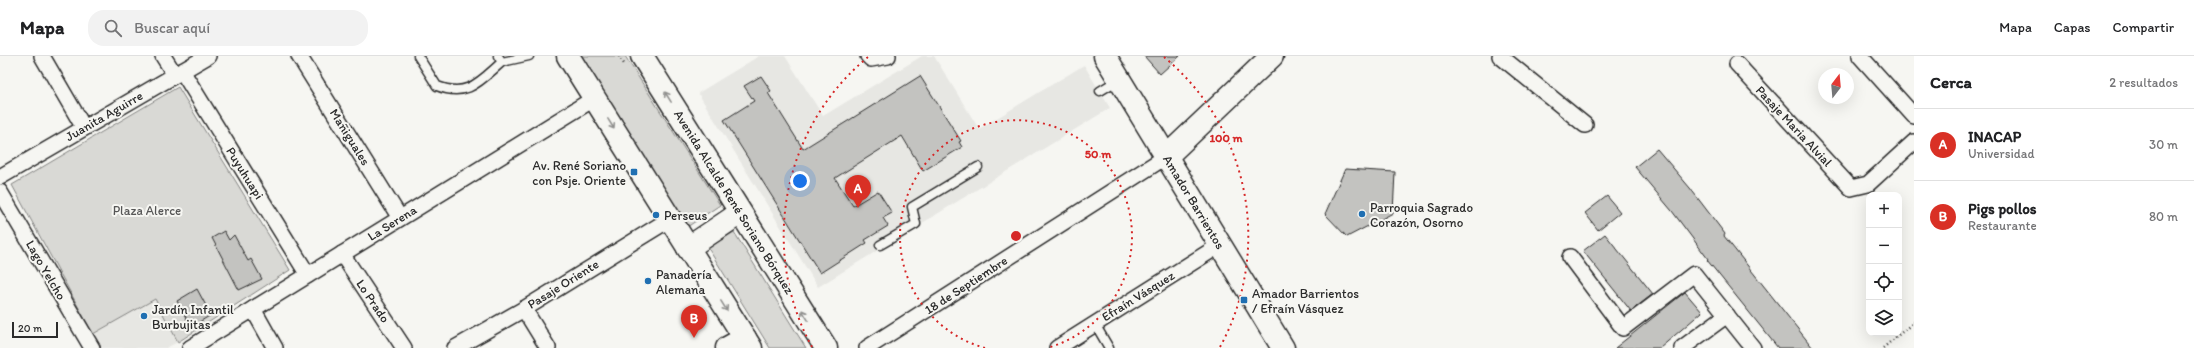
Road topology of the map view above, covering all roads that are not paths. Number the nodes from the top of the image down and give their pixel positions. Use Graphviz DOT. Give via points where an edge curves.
graph roads {
  1 [pos="42,56"];
  2 [pos="163,56"];
  3 [pos="208,56"];
  4 [pos="299,56"];
  5 [pos="418,56"];
  6 [pos="529,56"];
  7 [pos="568,56"];
  8 [pos="642,56"];
  9 [pos="868,56"];
  10 [pos="888,56"];
  11 [pos="1272,56"];
  12 [pos="1500,56"];
  13 [pos="1860,56"];
  14 [pos="1108,57"];
  15 [pos="500,59"];
  16 [pos="1737,64"];
  17 [pos="178,73"];
  18 [pos="1119,80"];
  19 [pos="1100,91"];
  20 [pos="595,98"];
  21 [pos="1914,116"];
  22 [pos="1585,125"];
  23 [pos="84,128"];
  24 [pos="1914,142"];
  25 [pos="1167,156"];
  26 [pos="978,167"];
  27 [pos="0,176"];
  28 [pos="0,192"];
  29 [pos="740,213"];
  30 [pos="400,218"];
  31 [pos="670,219"];
  32 [pos="880,245"];
  33 [pos="1220,245"];
  34 [pos="688,248"];
  35 [pos="342,254"];
  36 [pos="1570,257"];
  37 [pos="308,275"];
  38 [pos="253,309"];
  39 [pos="524,309"];
  40 [pos="1727,315"];
  41 [pos="1095,324"];
  42 [pos="741,345"];
  43 [pos="92,348"];
  44 [pos="190,348"];
  45 [pos="275,348"];
  46 [pos="404,348"];
  47 [pos="455,348"];
  48 [pos="548,348"];
  49 [pos="826,348"];
  50 [pos="867,348"];
  51 [pos="1057,348"];
  52 [pos="1109,348"];
  53 [pos="1283,348"];
  54 [pos="1682,348"];
  55 [pos="1753,348"];
  1 -- 23 [label="street"];
  2 -- 17 [label="street, Puyuhuapi"];
  3 -- 17 [label="street, Juanita Aguirre"];
  4 -- 30 [label="street, Mañiguales"];
  5 -- 15 [label="lane" via="437,86 453,90 473,87"];
  6 -- 15 [label="lane"];
  7 -- 20 [label="main road"];
  29 -- 8 [label="main road, Avenida Alcalde René Soriano Bórquez, one-way"];
  9 -- 10 [label="street"];
  11 -- 25 [label="main road"];
  12 -- 22 [label="street"];
  13 -- 21 [label="street"];
  14 -- 18 [label="main road, Amador Barrientos"];
  16 -- 24 [label="street, Pasaje Maria Alvial" via="1851,188 1868,184"];
  17 -- 23 [label="street, Juanita Aguirre"];
  17 -- 37 [label="street, Puyuhuapi"];
  18 -- 19 [label="lane"];
  18 -- 25 [label="main road, Amador Barrientos"];
  20 -- 30 [label="street, La Serena"];
  20 -- 31 [label="main road, one-way"];
  23 -- 27 [label="street, Juanita Aguirre"];
  25 -- 33 [label="main road, Amador Barrientos"];
  25 -- 50 [label="street, 18 de Septiembre"];
  26 -- 32 [label="lane" via="912,207 916,224"];
  28 -- 43 [label="street, Lago Yelcho"];
  29 -- 34 [label="main road"];
  49 -- 29 [label="main road, Avenida Alcalde René Soriano Bórquez, one-way"];
  30 -- 35 [label="street, La Serena"];
  31 -- 34 [label="main road"];
  31 -- 39 [label="street, Pasaje Oriente"];
  33 -- 41 [label="street, Efraín Vásquez"];
  33 -- 53 [label="main road, Amador Barrientos"];
  34 -- 42 [label="main road, one-way"];
  35 -- 37 [label="street, La Serena"];
  35 -- 46 [label="street, Lo Prado"];
  36 -- 40 [label="street" via="1622,328 1694,274"];
  37 -- 38 [label="street, La Serena"];
  38 -- 44 [label="street, La Serena"];
  38 -- 45 [label="street"];
  39 -- 47 [label="street, Pasaje Oriente"];
  39 -- 48 [label="street"];
  40 -- 54 [label="street"];
  40 -- 55 [label="street"];
  41 -- 51 [label="street, Efraín Vásquez"];
  41 -- 52 [label="lane"];
}
